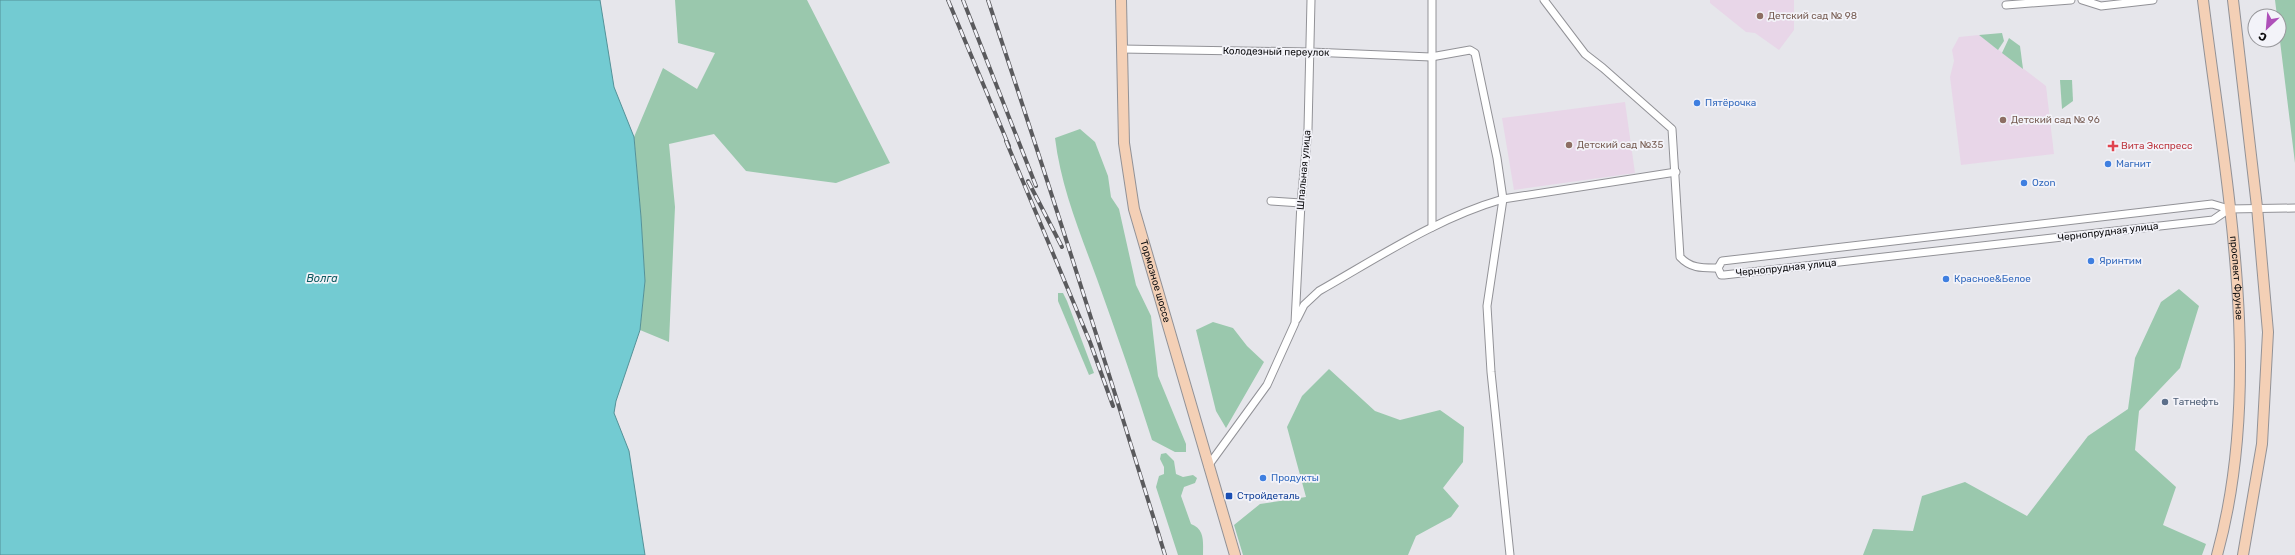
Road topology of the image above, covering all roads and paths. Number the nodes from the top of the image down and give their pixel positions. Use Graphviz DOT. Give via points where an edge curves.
graph roads {
  1 [pos="1121,0"];
  2 [pos="1311,0"];
  3 [pos="1432,0"];
  4 [pos="1544,0"];
  5 [pos="2071,0"];
  6 [pos="2082,0"];
  7 [pos="2153,0"];
  8 [pos="2203,0"];
  9 [pos="2233,0"];
  10 [pos="2006,5"];
  11 [pos="1121,49"];
  12 [pos="1310,52"];
  13 [pos="1431,57"];
  14 [pos="1676,172"];
  15 [pos="1503,199"];
  16 [pos="1271,201"];
  17 [pos="1301,203"];
  18 [pos="2257,207"];
  19 [pos="2295,208"];
  20 [pos="2229,209"];
  21 [pos="1432,227"];
  22 [pos="1718,268"];
  23 [pos="1295,323"];
  24 [pos="1208,466"];
  25 [pos="1235,555"];
  26 [pos="1510,555"];
  27 [pos="2217,555"];
  28 [pos="2242,555"];
  1 -- 11 [label="main road, Тормозное шоссе"];
  2 -- 12 [label="street, Шпальная улица"];
  3 -- 13 [label="street"];
  4 -- 14 [label="street" via="1585,54 1672,130"];
  5 -- 10 [label="street"];
  6 -- 7 [label="street" via="2102,6"];
  8 -- 20 [label="main road, проспект Фрунзе"];
  9 -- 18 [label="main road"];
  11 -- 12 [label="street, Колодезный переулок"];
  11 -- 24 [label="main road, Тормозное шоссе" via="1124,143 1134,209"];
  12 -- 13 [label="street, Колодезный переулок"];
  12 -- 17 [label="street, Шпальная улица" via="1308,129"];
  13 -- 15 [label="street, Колодезный переулок" via="1470,50 1475,53"];
  13 -- 21 [label="street"];
  14 -- 15 [label="street"];
  14 -- 22 [label="street" via="1680,257 1688,264 1699,268"];
  15 -- 21 [label="street" via="1476,207"];
  15 -- 26 [label="street, Колодезный переулок" via="1487,306 1491,372"];
  16 -- 17 [label="street"];
  17 -- 23 [label="street, Шпальная улица"];
  18 -- 19 [label="street, Чернопрудная улица"];
  18 -- 20 [label="street, Чернопрудная улица"];
  18 -- 28 [label="main road" via="2268,332 2266,379 2262,444"];
  20 -- 22 [label="street, Чернопрудная улица" via="2212,204 1989,229 1722,261"];
  20 -- 22 [label="street, Чернопрудная улица" via="2213,220 1724,275 1721,275"];
  20 -- 27 [label="main road, проспект Фрунзе" via="2241,353 2236,438 2226,523"];
  21 -- 23 [label="street" via="1319,291 1304,305"];
  23 -- 24 [label="street, Шпальная улица" via="1267,385"];
  24 -- 25 [label="main road, Тормозное шоссе"];
}
